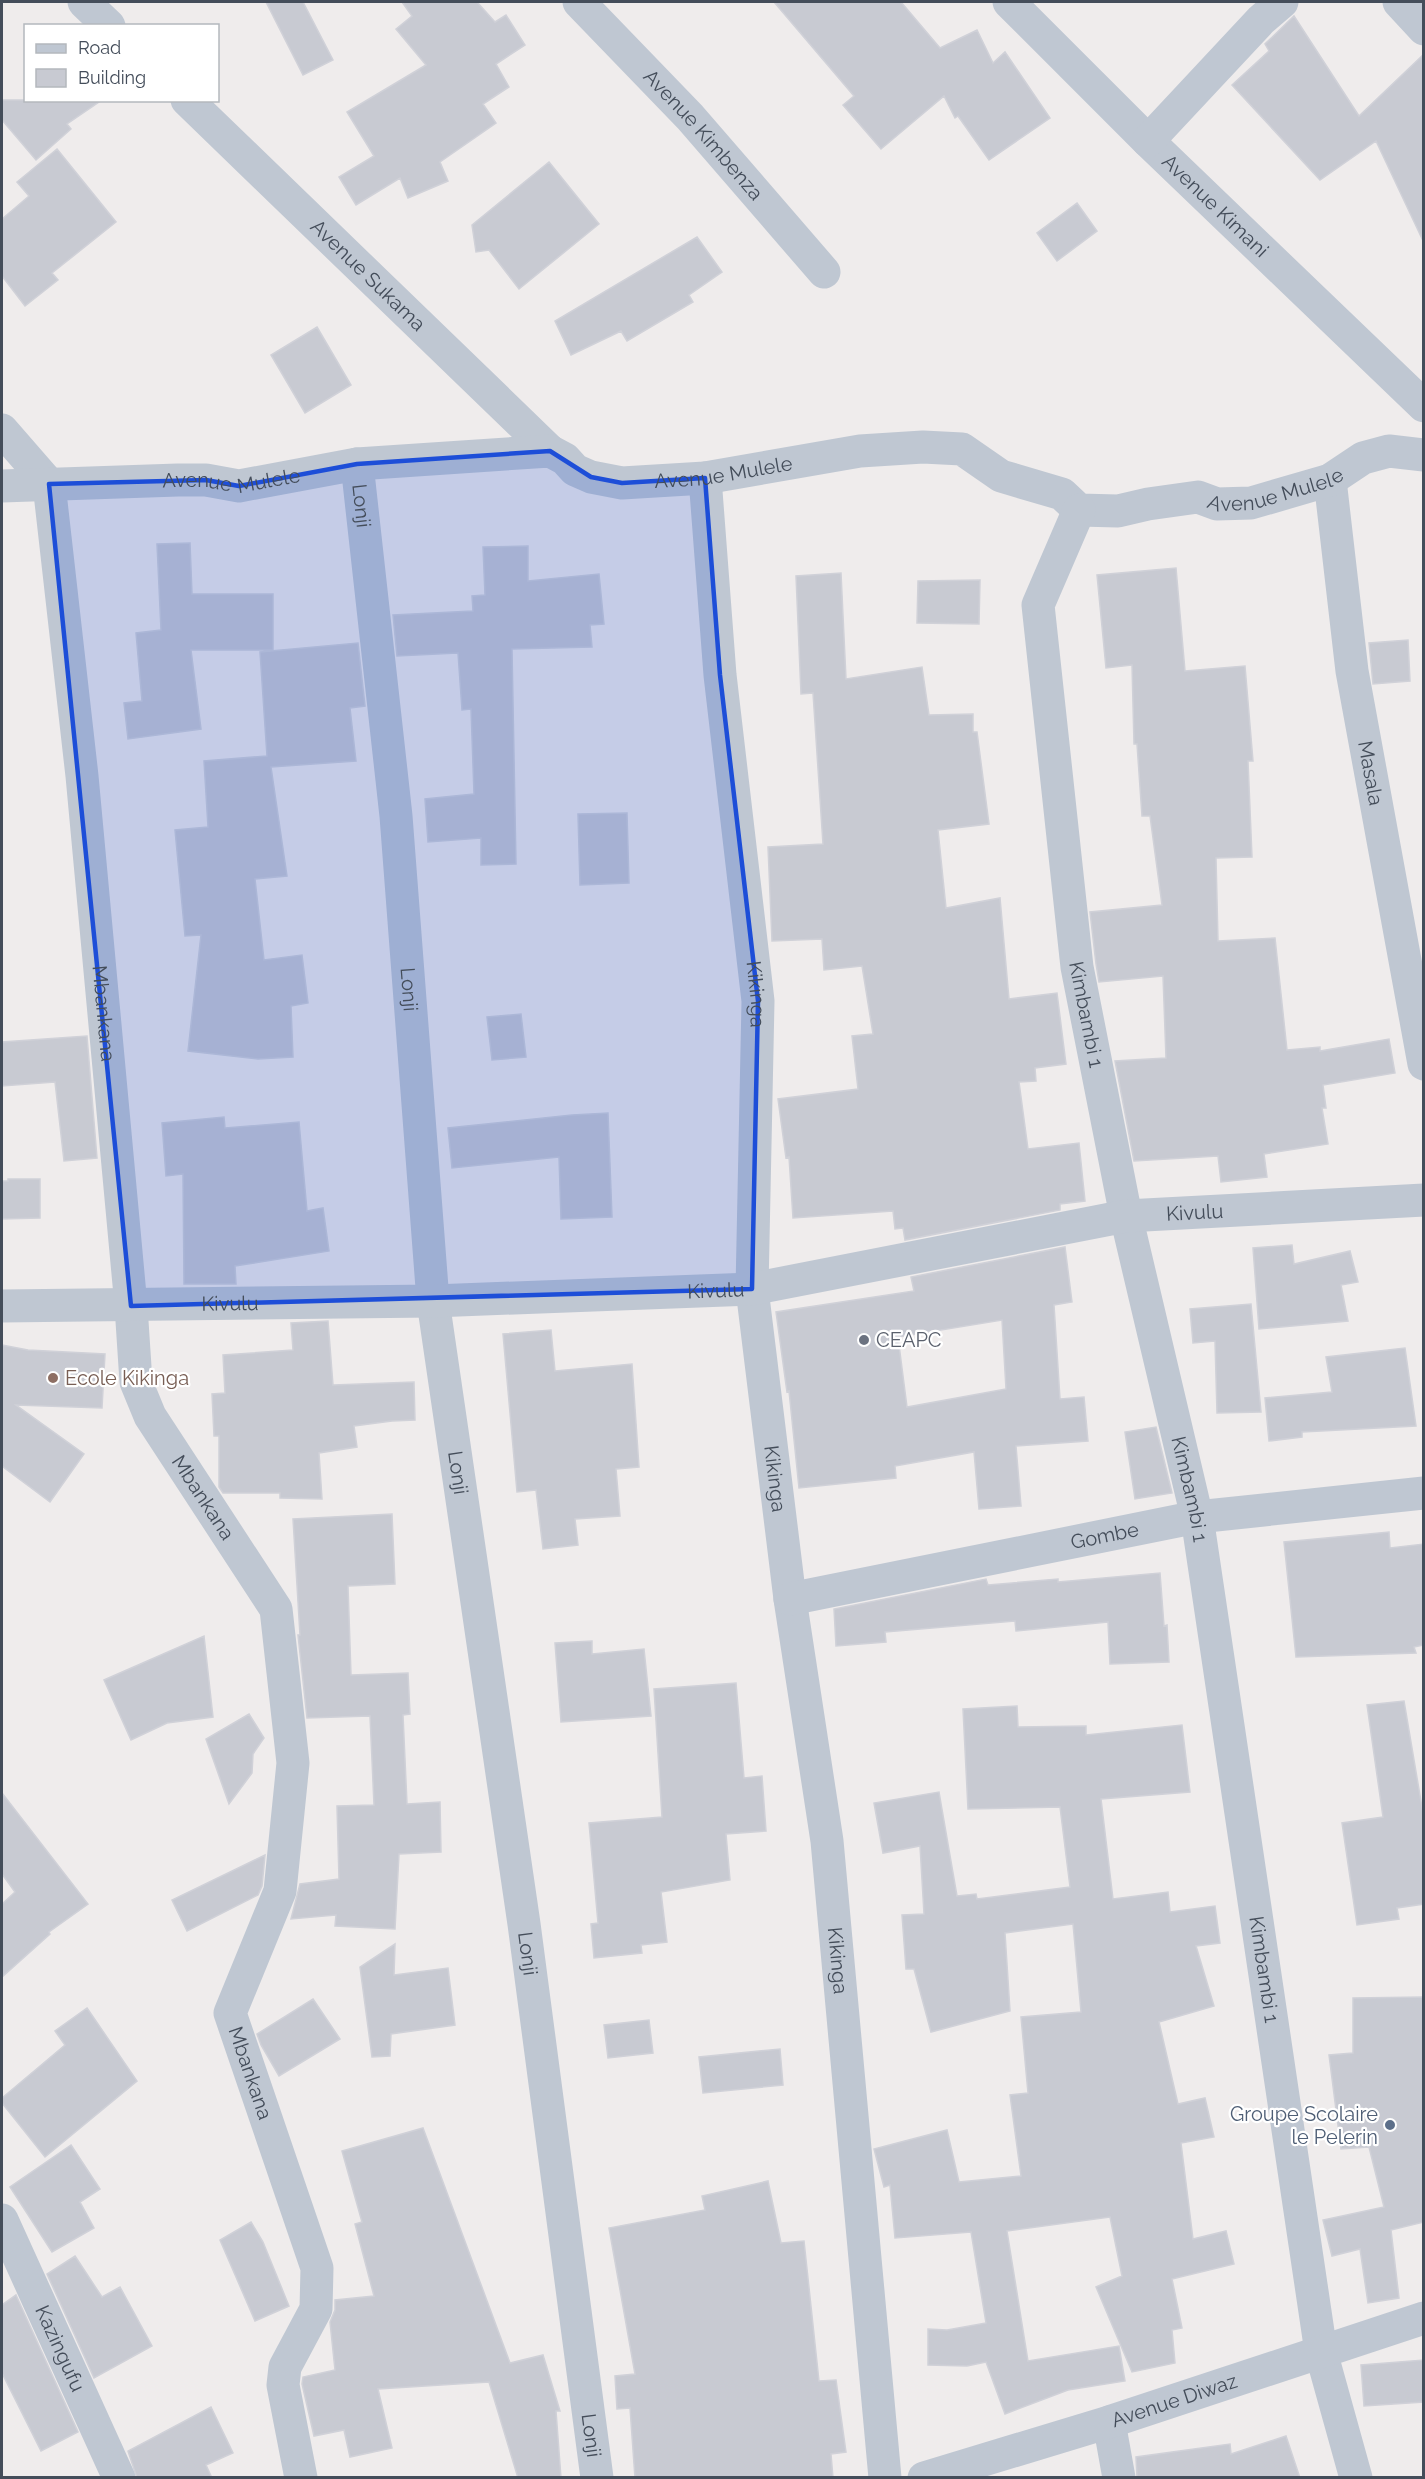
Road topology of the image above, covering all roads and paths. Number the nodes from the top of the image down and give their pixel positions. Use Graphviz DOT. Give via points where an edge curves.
graph roads {
  1 [pos="84,2"];
  2 [pos="579,2"];
  3 [pos="1009,2"];
  4 [pos="1282,2"];
  5 [pos="1399,2"];
  6 [pos="107,24"];
  7 [pos="1424,29"];
  8 [pos="189,102"];
  9 [pos="1148,141"];
  10 [pos="824,272"];
  11 [pos="1424,406"];
  12 [pos="2,430"];
  13 [pos="550,451"];
  14 [pos="1424,455"];
  15 [pos="357,464"];
  16 [pos="705,478"];
  17 [pos="1330,480"];
  18 [pos="50,484"];
  19 [pos="2,486"];
  20 [pos="1079,510"];
  21 [pos="1424,1064"];
  22 [pos="1424,1200"];
  23 [pos="1125,1216"];
  24 [pos="752,1289"];
  25 [pos="433,1301"];
  26 [pos="2,1306"];
  27 [pos="131,1306"];
  28 [pos="1424,1492"];
  29 [pos="1197,1517"];
  30 [pos="790,1599"];
  31 [pos="2,2220"];
  32 [pos="1424,2318"];
  33 [pos="1322,2352"];
  34 [pos="1109,2422"];
  35 [pos="119,2478"];
  36 [pos="301,2478"];
  37 [pos="597,2478"];
  38 [pos="885,2478"];
  39 [pos="924,2478"];
  40 [pos="1119,2478"];
  41 [pos="1356,2478"];
  1 -- 6 [label="street"];
  2 -- 10 [label="street, Avenue Kimbenza" via="690,117"];
  3 -- 9 [label="street, Avenue Kimani"];
  4 -- 9 [label="street"];
  5 -- 7 [label="street"];
  8 -- 13 [label="street, Avenue Sukama"];
  9 -- 11 [label="street, Avenue Kimani"];
  12 -- 18 [label="street"];
  13 -- 15 [label="street, Avenue Mulele"];
  13 -- 16 [label="street, Avenue Mulele" via="575,470 612,481"];
  14 -- 17 [label="street, Avenue Mulele" via="1389,451 1363,459"];
  15 -- 18 [label="street, Avenue Mulele" via="239,486 206,480"];
  15 -- 25 [label="street, Lonji" via="395,804"];
  16 -- 20 [label="street, Avenue Mulele" via="860,451 962,449 1000,476 1062,494"];
  16 -- 24 [label="street, Kikinga" via="720,675 758,1002"];
  17 -- 20 [label="street, Avenue Mulele" via="1251,503 1217,504 1198,497 1118,511"];
  17 -- 21 [label="street, Masala" via="1352,671"];
  18 -- 19 [label="street, Avenue Mulele"];
  18 -- 27 [label="street, Mbankana" via="83,788"];
  20 -- 23 [label="street, Kimbambi 1" via="1038,605 1077,967"];
  22 -- 23 [label="street, Kivulu"];
  23 -- 24 [label="street, Kivulu"];
  23 -- 29 [label="street, Kimbambi 1"];
  24 -- 25 [label="street, Kivulu"];
  24 -- 30 [label="street, Kikinga"];
  25 -- 27 [label="street, Kivulu"];
  25 -- 37 [label="street, Lonji" via="524,1924"];
  26 -- 27 [label="street, Kivulu"];
  27 -- 36 [label="street, Mbankana" via="136,1382 150,1416 276,1609 293,1763 280,1891 230,2013 316,2268 316,2309 285,2367 283,2385"];
  28 -- 29 [label="street, Gombe"];
  29 -- 30 [label="street, Gombe"];
  29 -- 33 [label="street, Kimbambi 1"];
  30 -- 38 [label="street, Kikinga" via="827,1841"];
  31 -- 35 [label="street, Kazingufu"];
  32 -- 33 [label="street, Avenue Diwaz"];
  33 -- 34 [label="street, Avenue Diwaz"];
  33 -- 41 [label="street, Kimbambi 1"];
  34 -- 39 [label="street, Avenue Diwaz"];
  34 -- 40 [label="street"];
}
